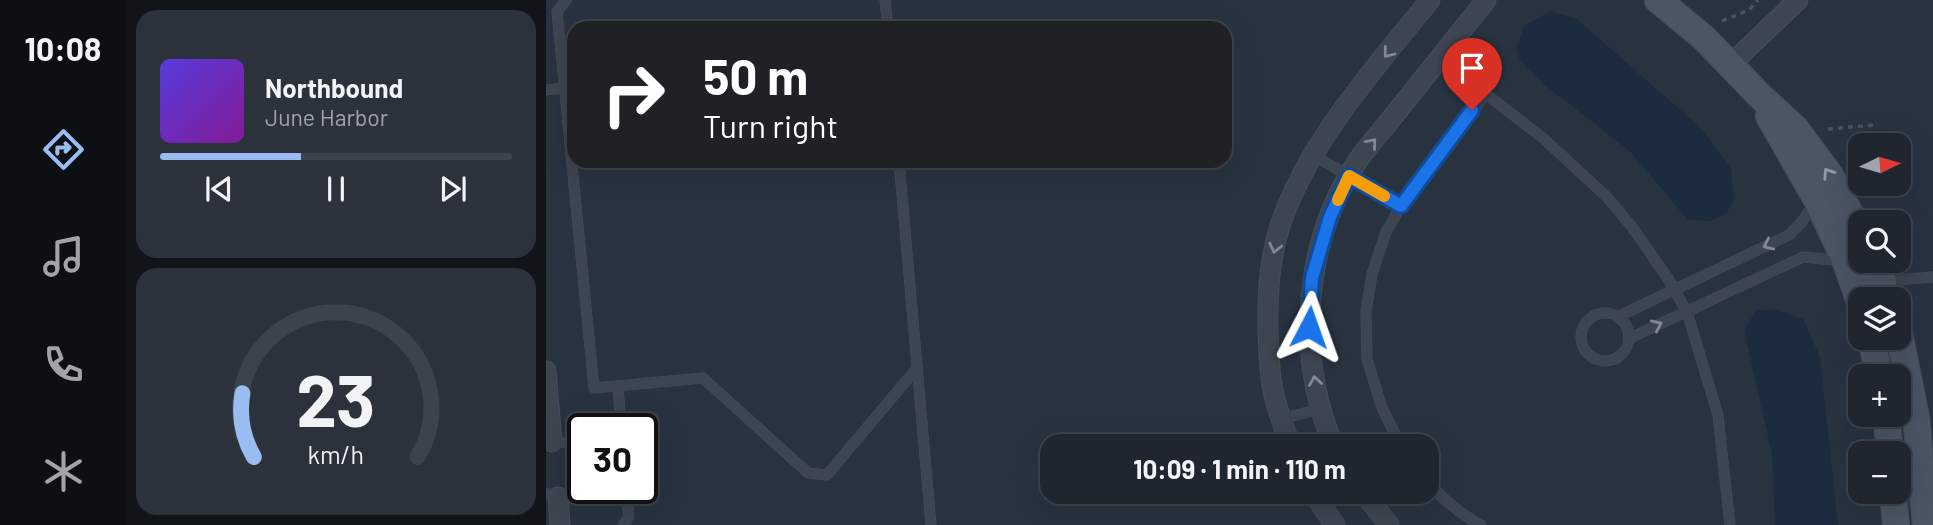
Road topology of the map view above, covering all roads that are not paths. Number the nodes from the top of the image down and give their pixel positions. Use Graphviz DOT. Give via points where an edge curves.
graph roads {
  1 [pos="566,0"];
  2 [pos="885,0"];
  3 [pos="1430,0"];
  4 [pos="1486,0"];
  5 [pos="1658,0"];
  6 [pos="1798,0"];
  7 [pos="887,21"];
  8 [pos="1731,64"];
  9 [pos="565,88"];
  10 [pos="546,90"];
  11 [pos="1760,96"];
  12 [pos="567,109"];
  13 [pos="1314,155"];
  14 [pos="573,168"];
  15 [pos="900,168"];
  16 [pos="1349,176"];
  17 [pos="1817,200"];
  18 [pos="1401,206"];
  19 [pos="1849,210"];
  20 [pos="1846,262"];
  21 [pos="1933,277"];
  22 [pos="1881,280"];
  23 [pos="1855,287"];
  24 [pos="1674,290"];
  25 [pos="1687,312"];
  26 [pos="1617,317"];
  27 [pos="1628,339"];
  28 [pos="1902,350"];
  29 [pos="917,369"];
  30 [pos="546,371"];
  31 [pos="618,386"];
  32 [pos="1320,409"];
  33 [pos="620,413"];
  34 [pos="1281,419"];
  35 [pos="1286,434"];
  36 [pos="1329,434"];
  37 [pos="1395,434"];
  38 [pos="549,443"];
  39 [pos="567,444"];
  40 [pos="1439,493"];
  41 [pos="552,495"];
  42 [pos="628,504"];
  43 [pos="1320,504"];
  44 [pos="1372,504"];
  45 [pos="1894,504"];
  46 [pos="560,525"];
  47 [pos="623,525"];
  48 [pos="931,525"];
  49 [pos="1335,525"];
  50 [pos="1389,525"];
  51 [pos="1481,525"];
  52 [pos="1730,525"];
  53 [pos="1896,525"];
  54 [pos="1926,525"];
  1 -- 9 [label="lane" via="557,12"];
  2 -- 7 [label="lane"];
  3 -- 13 [label="street, one-way"];
  16 -- 4 [label="street, one-way"];
  5 -- 8 [label="street"];
  6 -- 8 [label="street"];
  8 -- 11 [label="street"];
  9 -- 10 [label="lane"];
  9 -- 12 [label="lane"];
  11 -- 17 [label="street"];
  19 -- 11 [label="street, one-way" via="1818,157"];
  13 -- 16 [label="lane"];
  13 -- 34 [label="street, one-way" via="1290,199 1270,269 1269,352"];
  14 -- 31 [label="lane" via="594,388"];
  15 -- 29 [label="lane"];
  16 -- 18 [label="lane"];
  32 -- 16 [label="street, one-way" via="1309,327 1312,278 1330,217"];
  17 -- 20 [label="street"];
  17 -- 24 [label="lane, one-way" via="1789,235"];
  18 -- 24 [label="lane" via="1486,94 1608,198"];
  18 -- 37 [label="lane" via="1386,232 1372,274 1366,312 1367,359"];
  20 -- 22 [label="street"];
  20 -- 23 [label="street"];
  20 -- 25 [label="lane" via="1803,257"];
  21 -- 22 [label="lane"];
  24 -- 25 [label="lane"];
  24 -- 26 [label="lane"];
  27 -- 25 [label="lane, one-way"];
  25 -- 52 [label="lane" via="1718,415"];
  26 -- 27 [label="lane" via="1626,327"];
  26 -- 27 [label="lane" via="1603,314 1589,320 1581,333 1583,348 1594,359 1609,360 1623,353"];
  28 -- 54 [label="street" via="1916,417"];
  29 -- 31 [label="lane" via="827,475 808,473 703,378"];
  29 -- 48 [label="lane"];
  30 -- 38 [label="street"];
  31 -- 33 [label="lane"];
  32 -- 34 [label="lane"];
  32 -- 36 [label="street"];
  34 -- 35 [label="street"];
  38 -- 39 [label="lane"];
  40 -- 51 [label="lane"];
  41 -- 46 [label="street"];
  42 -- 47 [label="lane" via="629,517"];
  43 -- 49 [label="street"];
  44 -- 50 [label="street"];
  45 -- 53 [label="street"];
}
